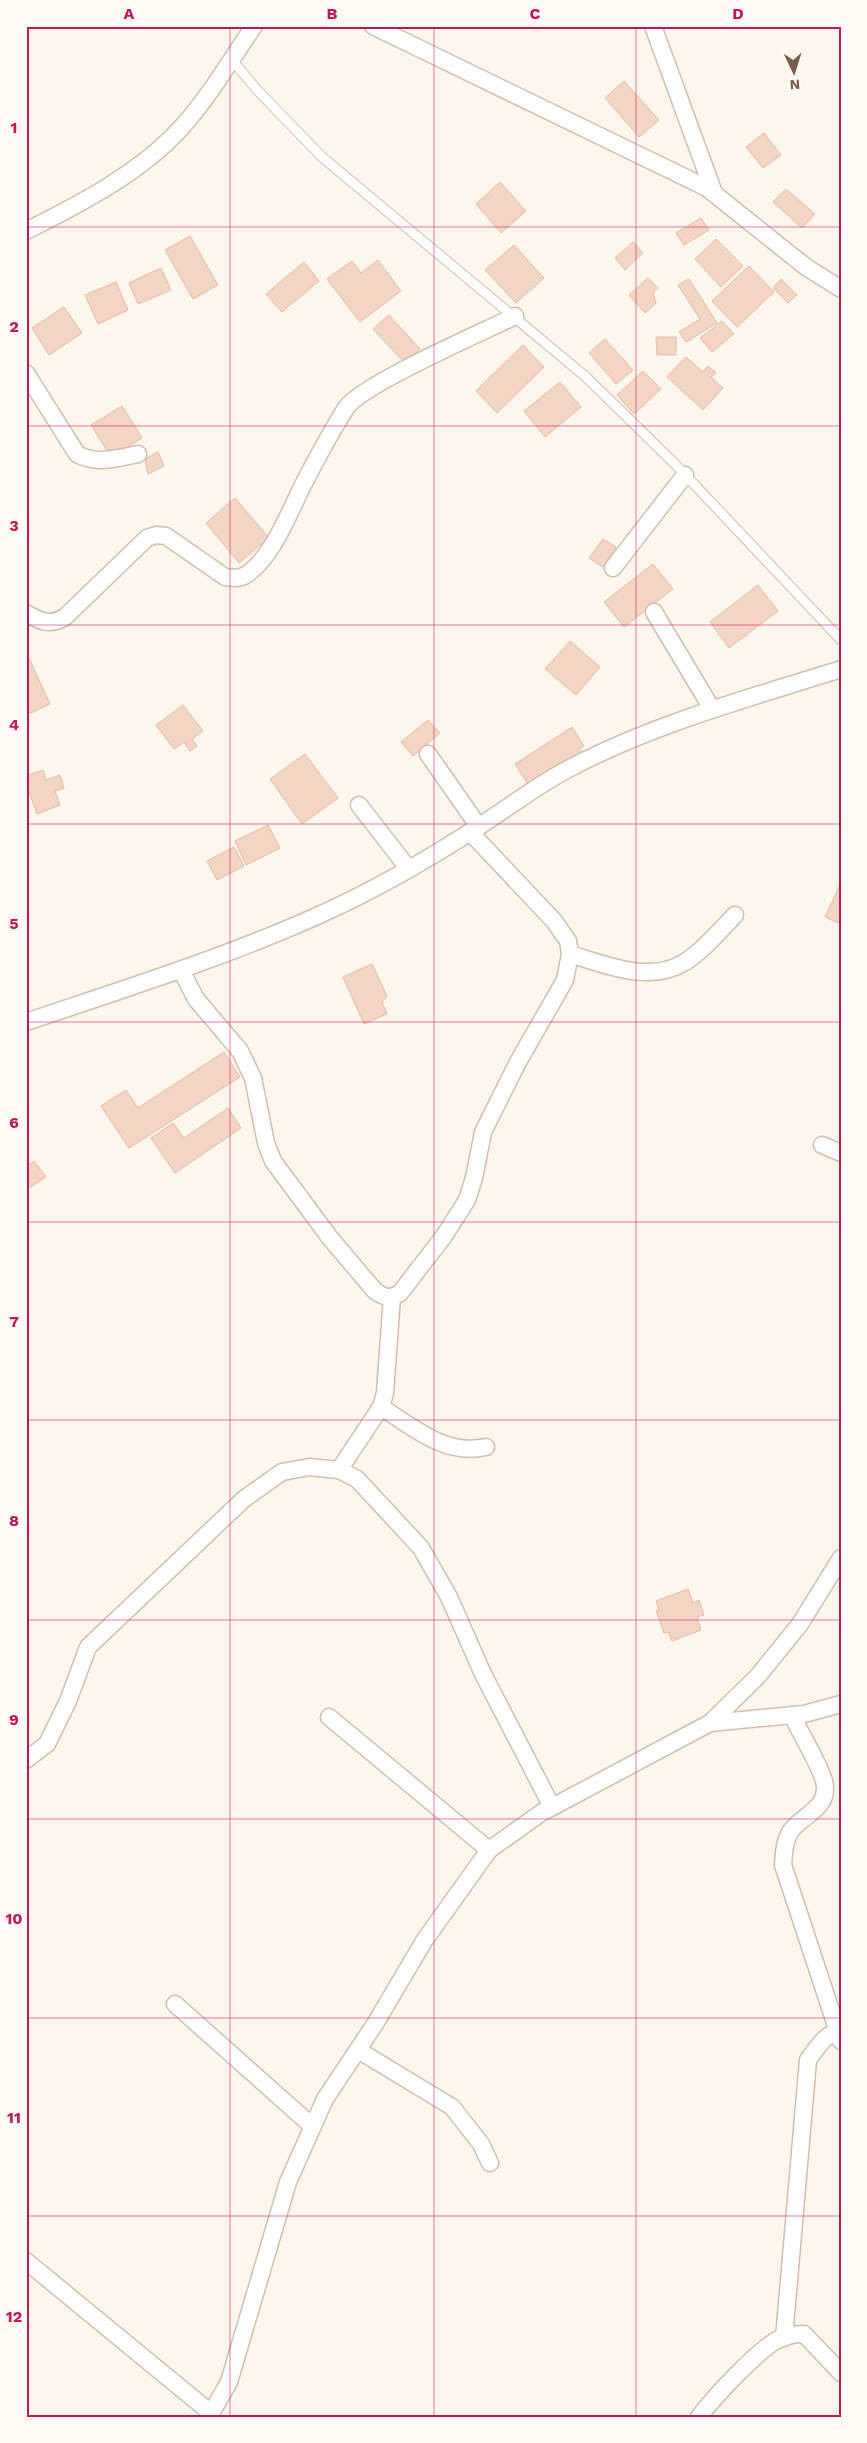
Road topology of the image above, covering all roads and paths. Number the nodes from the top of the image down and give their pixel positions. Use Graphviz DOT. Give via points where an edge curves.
graph roads {
  1 [pos="254,26"];
  2 [pos="373,26"];
  3 [pos="652,26"];
  4 [pos="232,60"];
  5 [pos="714,193"];
  6 [pos="26,231"];
  7 [pos="841,289"];
  8 [pos="515,316"];
  9 [pos="26,373"];
  10 [pos="138,454"];
  11 [pos="685,475"];
  12 [pos="613,568"];
  13 [pos="654,612"];
  14 [pos="26,613"];
  15 [pos="841,640"];
  16 [pos="841,669"];
  17 [pos="712,710"];
  18 [pos="428,754"];
  19 [pos="359,805"];
  20 [pos="475,830"];
  21 [pos="408,868"];
  22 [pos="736,915"];
  23 [pos="570,954"];
  24 [pos="181,970"];
  25 [pos="26,1022"];
  26 [pos="822,1145"];
  27 [pos="841,1153"];
  28 [pos="392,1297"];
  29 [pos="381,1407"];
  30 [pos="486,1446"];
  31 [pos="339,1470"];
  32 [pos="841,1558"];
  33 [pos="841,1704"];
  34 [pos="792,1715"];
  35 [pos="329,1717"];
  36 [pos="710,1723"];
  37 [pos="26,1760"];
  38 [pos="552,1807"];
  39 [pos="489,1850"];
  40 [pos="175,2004"];
  41 [pos="840,2034"];
  42 [pos="358,2050"];
  43 [pos="312,2126"];
  44 [pos="490,2163"];
  45 [pos="26,2261"];
  46 [pos="784,2338"];
  47 [pos="841,2373"];
  48 [pos="210,2415"];
  49 [pos="699,2417"];
  1 -- 4 [label="street"];
  2 -- 5 [label="street"];
  3 -- 5 [label="street"];
  4 -- 6 [label="street" via="180,128 139,165"];
  4 -- 8 [label="lane" via="322,157"];
  5 -- 7 [label="street" via="806,267"];
  8 -- 11 [label="lane" via="586,377"];
  8 -- 14 [label="street" via="370,388 348,405 274,542 263,559 243,576 225,577 166,536 156,535 147,538 56,623 46,623"];
  9 -- 10 [label="street" via="77,454 103,460"];
  11 -- 12 [label="street"];
  11 -- 15 [label="lane"];
  13 -- 17 [label="street"];
  16 -- 17 [label="street"];
  17 -- 20 [label="street" via="641,736 571,768"];
  18 -- 20 [label="street"];
  19 -- 21 [label="street"];
  20 -- 21 [label="street"];
  20 -- 23 [label="street" via="554,921 568,941"];
  21 -- 24 [label="street" via="317,916"];
  22 -- 23 [label="street" via="686,962 662,970 640,972 619,969"];
  23 -- 28 [label="street" via="565,980 483,1132 467,1200 400,1293"];
  24 -- 25 [label="street"];
  24 -- 28 [label="street" via="196,999 240,1051 253,1078 266,1143 273,1161 330,1238 375,1291 384,1297"];
  26 -- 27 [label="street"];
  28 -- 29 [label="street" via="386,1385"];
  29 -- 30 [label="street" via="428,1438 451,1447 469,1450"];
  29 -- 31 [label="street"];
  31 -- 37 [label="street" via="309,1467 282,1472 244,1499 88,1647 68,1701 47,1744"];
  31 -- 38 [label="street" via="358,1479 421,1548 449,1597 483,1674"];
  32 -- 36 [label="street" via="800,1624 758,1676"];
  33 -- 34 [label="street"];
  34 -- 36 [label="street"];
  34 -- 41 [label="street" via="824,1781 824,1798 812,1814 792,1830 785,1843 783,1865"];
  35 -- 39 [label="street"];
  36 -- 38 [label="street"];
  38 -- 39 [label="street"];
  39 -- 42 [label="street" via="424,1941"];
  40 -- 43 [label="street"];
  41 -- 46 [label="street" via="823,2040 808,2060"];
  42 -- 43 [label="street" via="325,2098"];
  42 -- 44 [label="street" via="452,2107 476,2137"];
  43 -- 48 [label="street" via="288,2182 229,2382"];
  45 -- 48 [label="street"];
  46 -- 47 [label="street" via="804,2334"];
  46 -- 49 [label="street" via="760,2354"];
}
